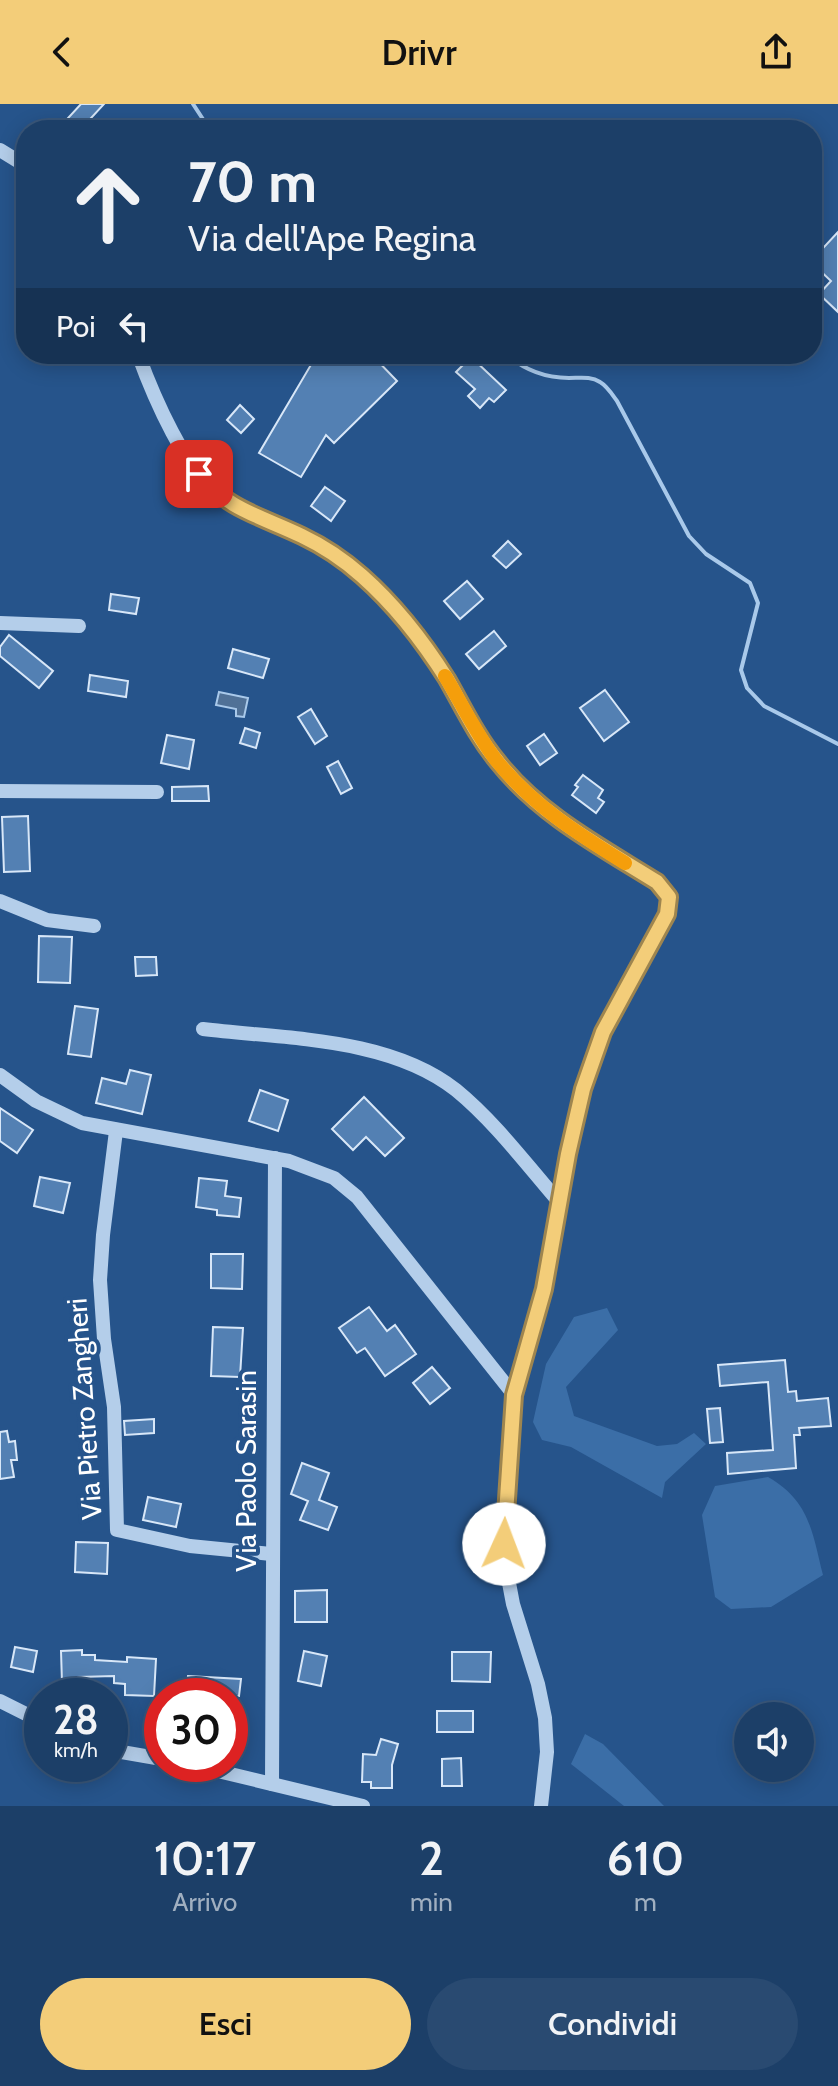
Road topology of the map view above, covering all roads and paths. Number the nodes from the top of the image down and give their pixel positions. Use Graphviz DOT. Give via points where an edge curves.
graph roads {
  1 [pos="143,364"];
  2 [pos="0,623"];
  3 [pos="79,626"];
  4 [pos="0,791"];
  5 [pos="157,792"];
  6 [pos="0,901"];
  7 [pos="94,926"];
  8 [pos="203,1029"];
  9 [pos="0,1075"];
  10 [pos="116,1131"];
  11 [pos="275,1158"];
  12 [pos="560,1203"];
  13 [pos="514,1395"];
  14 [pos="271,1554"];
  15 [pos="0,1701"];
  16 [pos="24,1713"];
  17 [pos="248,1778"];
  18 [pos="272,1784"];
  19 [pos="363,1806"];
  20 [pos="541,1806"];
  1 -- 12 [label="street" via="183,452 213,491 238,509 317,544 363,577 424,643 486,746 512,778 554,816 668,894 667,914 588,1069"];
  2 -- 3 [label="street"];
  4 -- 5 [label="street"];
  6 -- 7 [label="street" via="47,920"];
  8 -- 12 [label="street" via="365,1049 416,1065 470,1104"];
  9 -- 10 [label="street" via="63,1116"];
  10 -- 11 [label="street"];
  10 -- 14 [label="street, Via Pietro Zangheri" via="100,1280 114,1407 117,1530 190,1546"];
  11 -- 13 [label="street" via="334,1178 353,1193"];
  11 -- 14 [label="street, Via Paolo Sarasin"];
  12 -- 13 [label="street" via="544,1289"];
  13 -- 20 [label="street" via="504,1544 513,1604 545,1718"];
  14 -- 18 [label="street, Via Paolo Sarasin"];
  15 -- 16 [label="street"];
  17 -- 18 [label="street"];
  18 -- 19 [label="street"];
}
